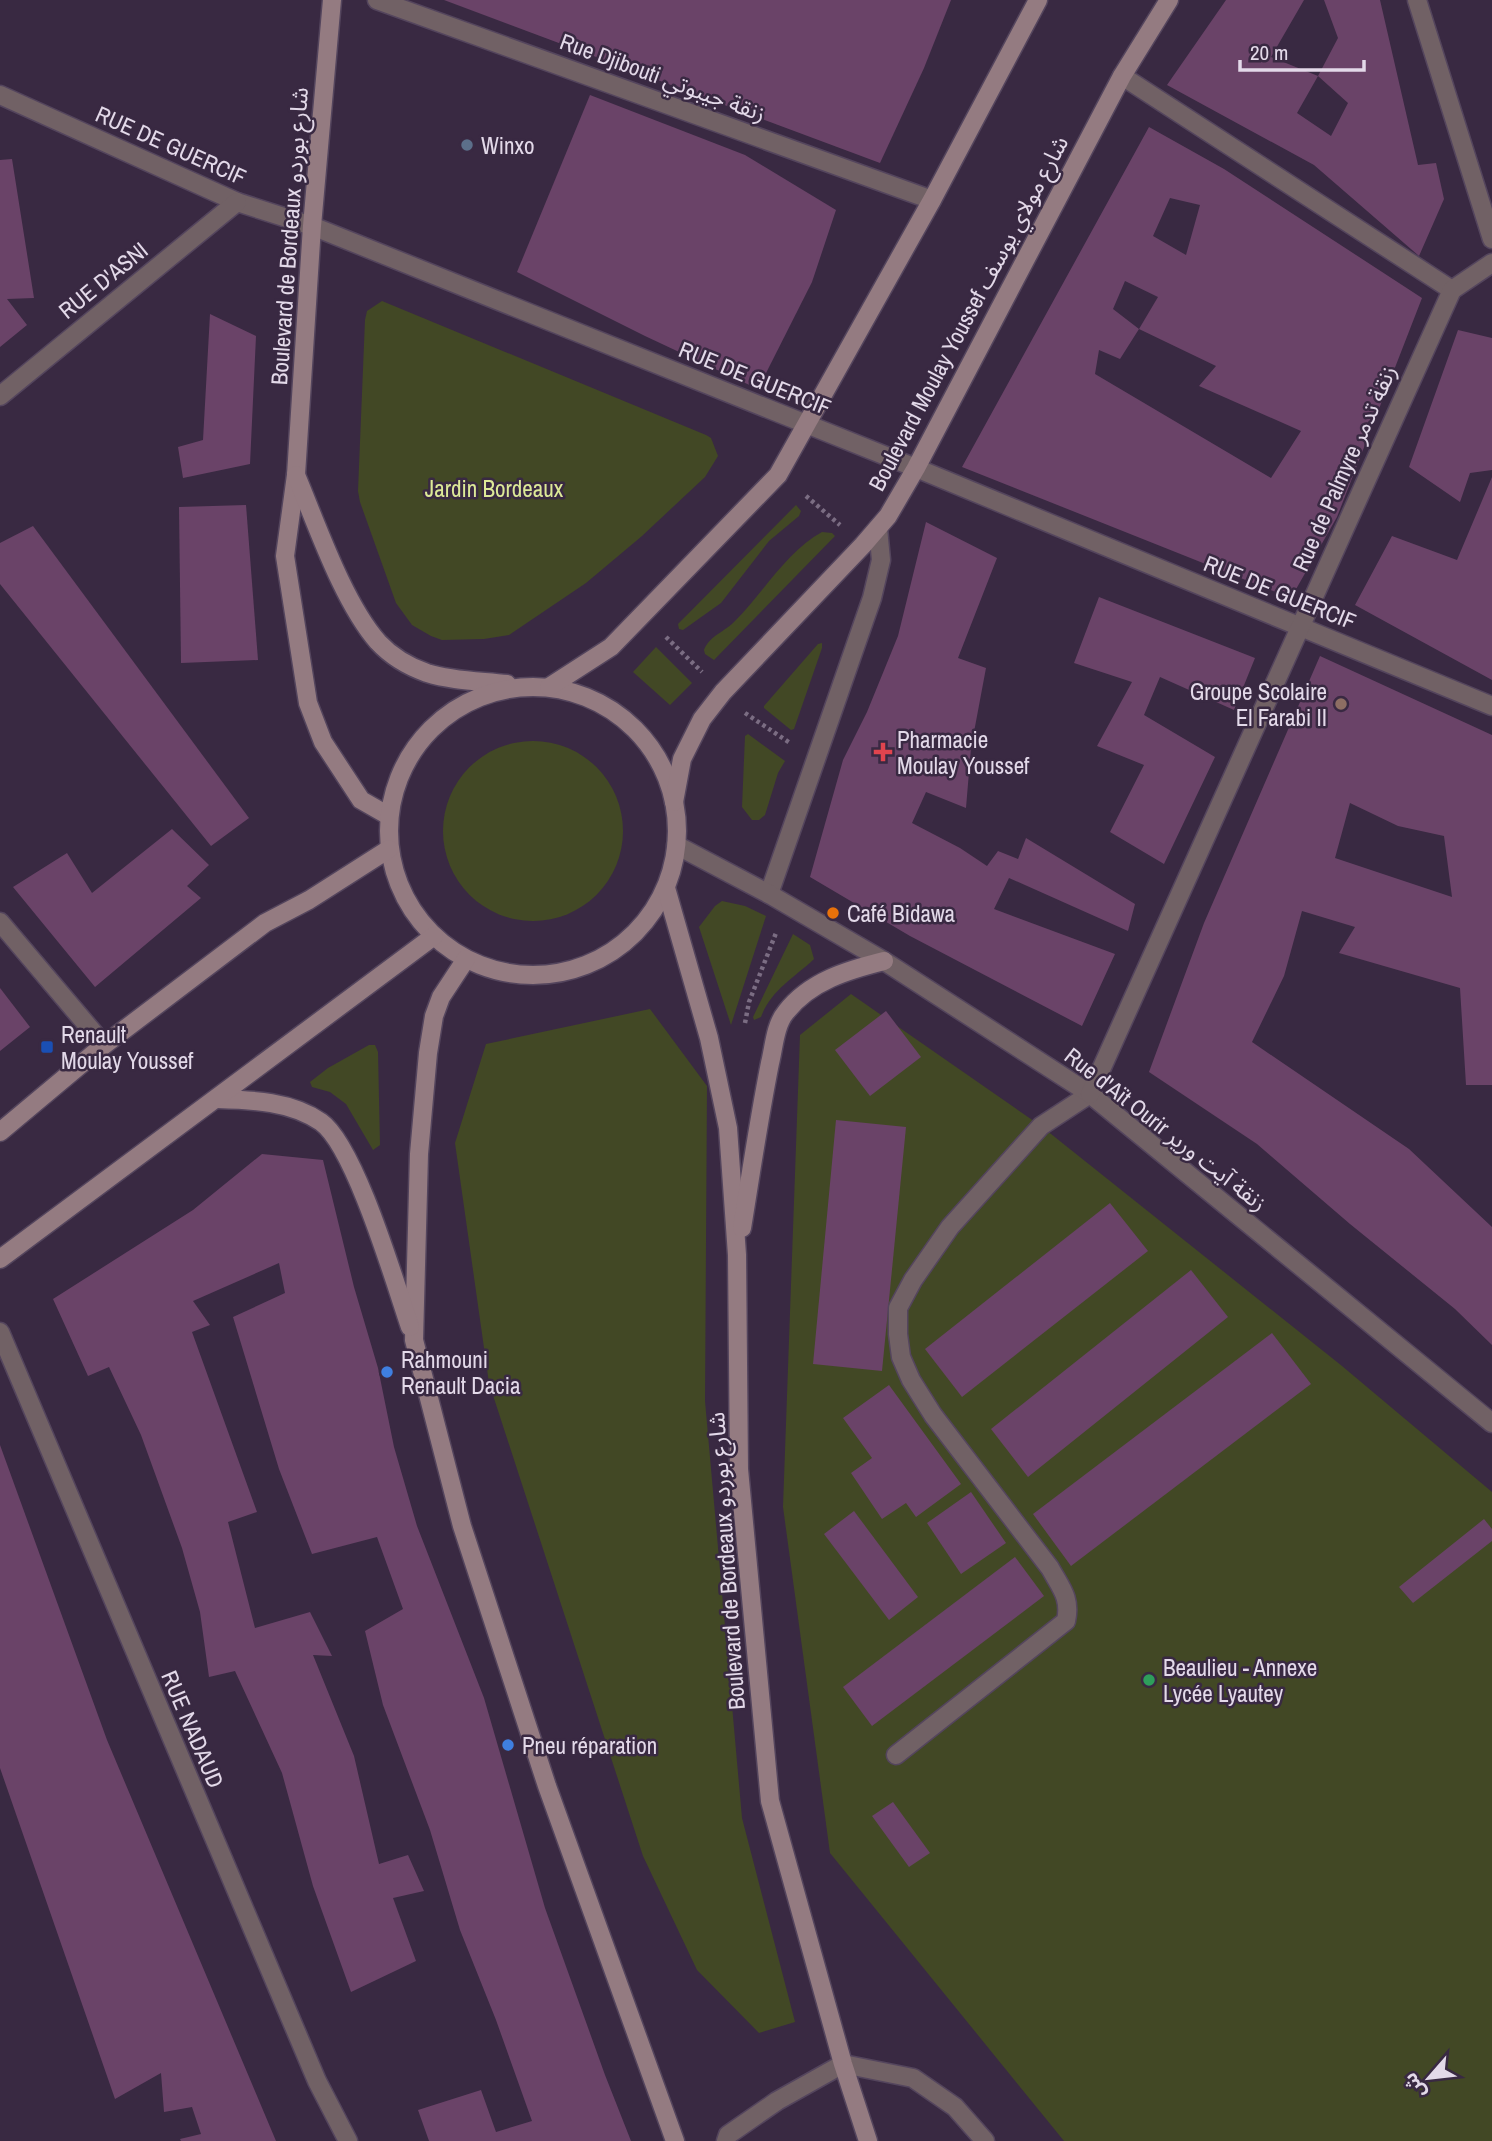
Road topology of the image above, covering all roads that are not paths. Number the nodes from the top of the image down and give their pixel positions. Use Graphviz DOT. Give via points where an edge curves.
graph roads {
  1 [pos="332,0"];
  2 [pos="377,0"];
  3 [pos="1038,0"];
  4 [pos="1169,0"];
  5 [pos="1417,0"];
  6 [pos="1122,76"];
  7 [pos="0,95"];
  8 [pos="932,200"];
  9 [pos="237,202"];
  10 [pos="313,226"];
  11 [pos="1492,239"];
  12 [pos="1492,263"];
  13 [pos="1452,290"];
  14 [pos="0,396"];
  15 [pos="806,425"];
  16 [pos="916,468"];
  17 [pos="296,475"];
  18 [pos="877,528"];
  19 [pos="1299,627"];
  20 [pos="524,687"];
  21 [pos="549,687"];
  22 [pos="1492,706"];
  23 [pos="674,802"];
  24 [pos="389,816"];
  25 [pos="676,845"];
  26 [pos="389,849"];
  27 [pos="666,887"];
  28 [pos="769,894"];
  29 [pos="0,922"];
  30 [pos="434,936"];
  31 [pos="466,959"];
  32 [pos="884,961"];
  33 [pos="104,1045"];
  34 [pos="1090,1094"];
  35 [pos="217,1099"];
  36 [pos="0,1132"];
  37 [pos="737,1255"];
  38 [pos="0,1259"];
  39 [pos="0,1332"];
  40 [pos="414,1340"];
  41 [pos="1492,1423"];
  42 [pos="895,1755"];
  43 [pos="843,2064"];
  44 [pos="348,2141"];
  45 [pos="675,2141"];
  46 [pos="726,2141"];
  47 [pos="868,2141"];
  48 [pos="985,2141"];
  1 -- 10 [label="main road, Boulevard de Bordeaux شارع بوردو"];
  2 -- 8 [label="street, Rue Djibouti زنقة جيبوتي"];
  3 -- 8 [label="main road"];
  4 -- 6 [label="main road, Boulevard Moulay Youssef شارع مولاي يوسف"];
  5 -- 11 [label="street"];
  6 -- 13 [label="street"];
  6 -- 16 [label="main road, Boulevard Moulay Youssef شارع مولاي يوسف"];
  7 -- 9 [label="street, RUE DE GUERCIF"];
  8 -- 15 [label="main road"];
  9 -- 10 [label="street, RUE DE GUERCIF"];
  9 -- 14 [label="street, RUE D'ASNI"];
  10 -- 15 [label="street, RUE DE GUERCIF"];
  10 -- 17 [label="main road, Boulevard de Bordeaux شارع بوردو"];
  12 -- 13 [label="street"];
  13 -- 19 [label="street, Rue de Palmyre زنقة تدمر"];
  15 -- 16 [label="street, RUE DE GUERCIF"];
  15 -- 21 [label="main road" via="778,475 644,616 611,647"];
  16 -- 18 [label="main road, Boulevard Moulay Youssef شارع مولاي يوسف"];
  16 -- 19 [label="street, RUE DE GUERCIF"];
  17 -- 20 [label="main road, Boulevard de Bordeaux شارع بوردو" via="332,562 380,644 428,674"];
  17 -- 24 [label="main road, Boulevard de Bordeaux شارع بوردو" via="285,556 308,703 323,742 361,800"];
  18 -- 23 [label="main road, Boulevard Moulay Youssef شارع مولاي يوسف" via="702,719 682,759"];
  18 -- 28 [label="street" via="881,560 872,598"];
  19 -- 22 [label="street, RUE DE GUERCIF"];
  19 -- 34 [label="street, Rue de Palmyre زنقة تدمر"];
  20 -- 21 [label="main road"];
  20 -- 24 [label="main road" via="493,691 459,706 421,739 396,783"];
  21 -- 23 [label="main road" via="601,704 638,732 660,765"];
  23 -- 25 [label="main road"];
  24 -- 26 [label="main road"];
  25 -- 27 [label="main road"];
  25 -- 28 [label="street, Rue d'Aït Ourir زنقة آيت ورير"];
  26 -- 30 [label="main road" via="405,899"];
  26 -- 33 [label="main road" via="265,923"];
  27 -- 31 [label="main road" via="643,925 626,941 609,954 565,972 511,974"];
  27 -- 37 [label="main road, Boulevard de Bordeaux شارع بوردو" via="709,1038 728,1128"];
  28 -- 32 [label="street, Rue d'Aït Ourir زنقة آيت ورير"];
  29 -- 33 [label="street"];
  30 -- 31 [label="main road"];
  30 -- 35 [label="main road"];
  31 -- 40 [label="main road" via="441,998 428,1053 419,1154"];
  32 -- 34 [label="street, Rue d'Aït Ourir زنقة آيت ورير"];
  32 -- 37 [label="main road" via="821,982 783,1015 767,1079"];
  33 -- 36 [label="main road"];
  34 -- 41 [label="street, Rue d'Aït Ourir زنقة آيت ورير"];
  34 -- 42 [label="street" via="1041,1126 950,1227 898,1308 901,1357 911,1380 1050,1568 1069,1607 1066,1621"];
  35 -- 38 [label="main road"];
  35 -- 40 [label="main road" via="294,1109 330,1131 363,1196"];
  37 -- 43 [label="main road, Boulevard de Bordeaux شارع بوردو" via="739,1469 770,1801"];
  39 -- 44 [label="street, RUE NADAUD" via="317,2081"];
  40 -- 45 [label="main road" via="462,1526 547,1786"];
  43 -- 46 [label="street" via="777,2101"];
  43 -- 47 [label="main road, Boulevard de Bordeaux شارع بوردو"];
  43 -- 48 [label="street" via="913,2078 955,2107"];
}
